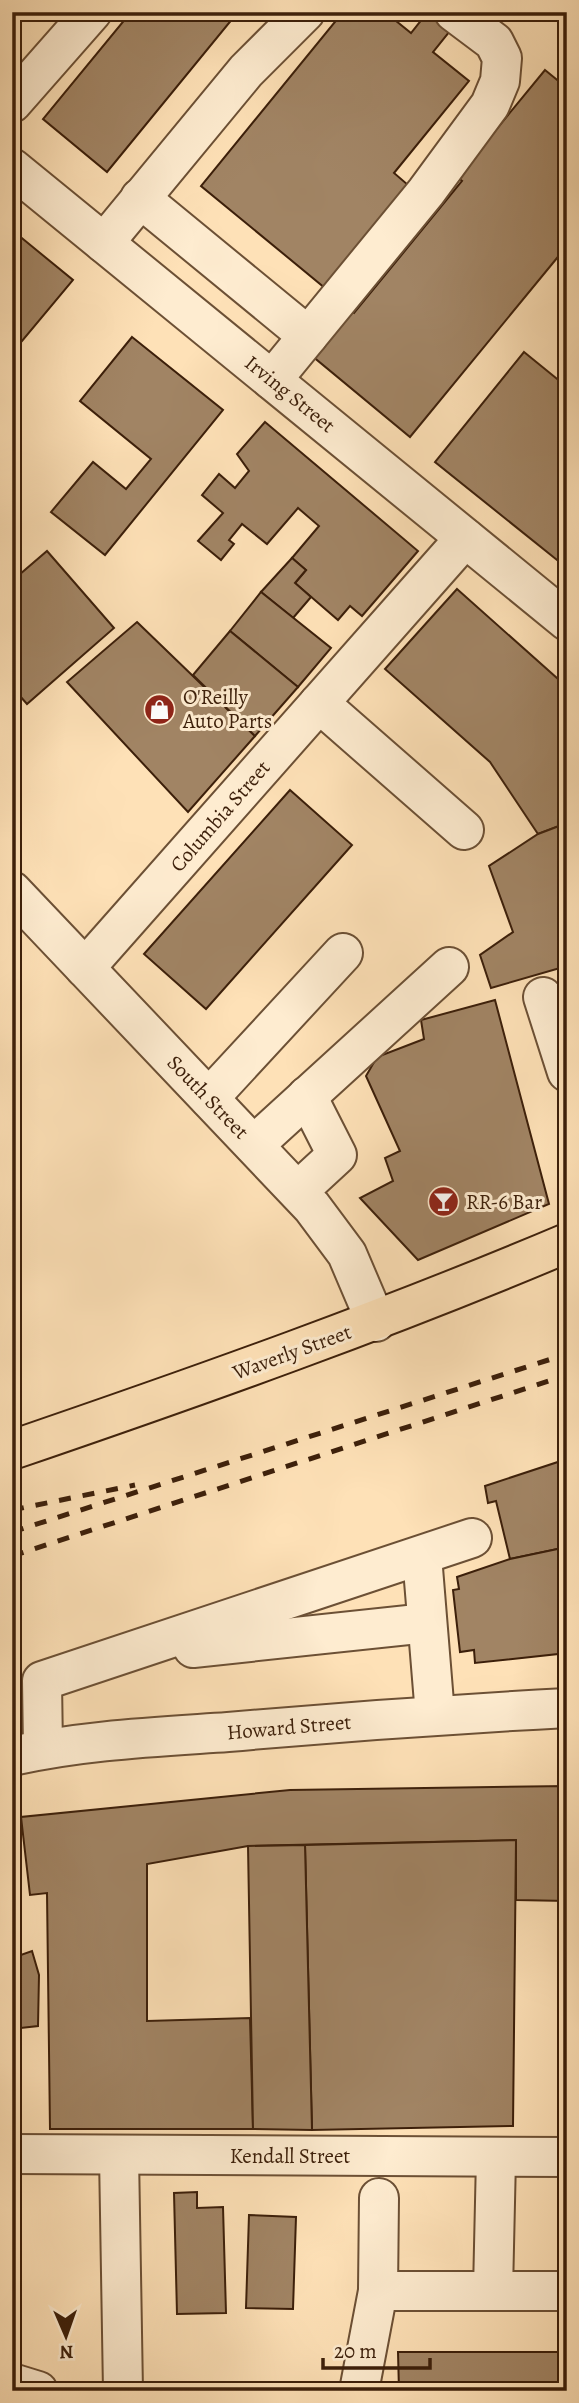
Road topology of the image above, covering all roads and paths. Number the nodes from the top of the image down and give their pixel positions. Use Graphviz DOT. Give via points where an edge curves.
graph roads {
  1 [pos="92,12"];
  2 [pos="304,12"];
  3 [pos="454,12"];
  4 [pos="12,103"];
  5 [pos="12,168"];
  6 [pos="140,198"];
  7 [pos="104,243"];
  8 [pos="308,337"];
  9 [pos="272,380"];
  10 [pos="466,538"];
  11 [pos="567,621"];
  12 [pos="319,703"];
  13 [pos="464,830"];
  14 [pos="12,891"];
  15 [pos="343,953"];
  16 [pos="449,967"];
  17 [pos="86,968"];
  18 [pos="543,998"];
  19 [pos="567,1072"];
  20 [pos="307,1097"];
  21 [pos="209,1098"];
  22 [pos="254,1145"];
  23 [pos="298,1191"];
  24 [pos="567,1243"];
  25 [pos="376,1321"];
  26 [pos="12,1450"];
  27 [pos="472,1538"];
  28 [pos="422,1556"];
  29 [pos="427,1623"];
  30 [pos="120,1655"];
  31 [pos="567,1708"];
  32 [pos="435,1715"];
  33 [pos="28,1753"];
  34 [pos="12,2154"];
  35 [pos="119,2155"];
  36 [pos="567,2157"];
  37 [pos="496,2158"];
  38 [pos="379,2198"];
  39 [pos="378,2291"];
  40 [pos="493,2291"];
  41 [pos="567,2291"];
  42 [pos="12,2383"];
  43 [pos="37,2391"];
  44 [pos="123,2391"];
  45 [pos="359,2391"];
  1 -- 4 [label="street"];
  2 -- 6 [label="street" via="246,71"];
  3 -- 8 [label="street" via="494,42 502,58 500,81 490,105"];
  5 -- 7 [label="street, Irving Street"];
  6 -- 7 [label="street"];
  6 -- 8 [label="street"];
  7 -- 9 [label="street, Irving Street"];
  8 -- 9 [label="street"];
  9 -- 10 [label="street, Irving Street"];
  10 -- 11 [label="street, Irving Street"];
  10 -- 12 [label="street, Columbia Street"];
  12 -- 13 [label="street"];
  12 -- 17 [label="street, Columbia Street"];
  14 -- 17 [label="street, South Street"];
  15 -- 21 [label="street"];
  16 -- 20 [label="street"];
  17 -- 21 [label="street, South Street"];
  18 -- 19 [label="street"];
  20 -- 22 [label="street"];
  20 -- 23 [label="street" via="337,1154"];
  21 -- 22 [label="street, South Street"];
  22 -- 23 [label="street, South Street"];
  23 -- 25 [label="street, South Street" via="347,1254"];
  24 -- 25 [label="main road, Waverly Street"];
  25 -- 26 [label="main road, Waverly Street"];
  27 -- 28 [label="street"];
  28 -- 29 [label="street"];
  28 -- 30 [label="street"];
  29 -- 30 [label="street"];
  29 -- 32 [label="street"];
  30 -- 33 [label="street" via="42,1681"];
  31 -- 32 [label="street, Howard Street"];
  32 -- 33 [label="street, Howard Street" via="117,1741"];
  34 -- 35 [label="street, Kendall Street"];
  35 -- 37 [label="street, Kendall Street"];
  35 -- 44 [label="street"];
  36 -- 37 [label="street, Kendall Street"];
  37 -- 40 [label="street"];
  38 -- 39 [label="street"];
  39 -- 40 [label="street"];
  39 -- 45 [label="street"];
  40 -- 41 [label="street"];
  42 -- 43 [label="street"];
}
